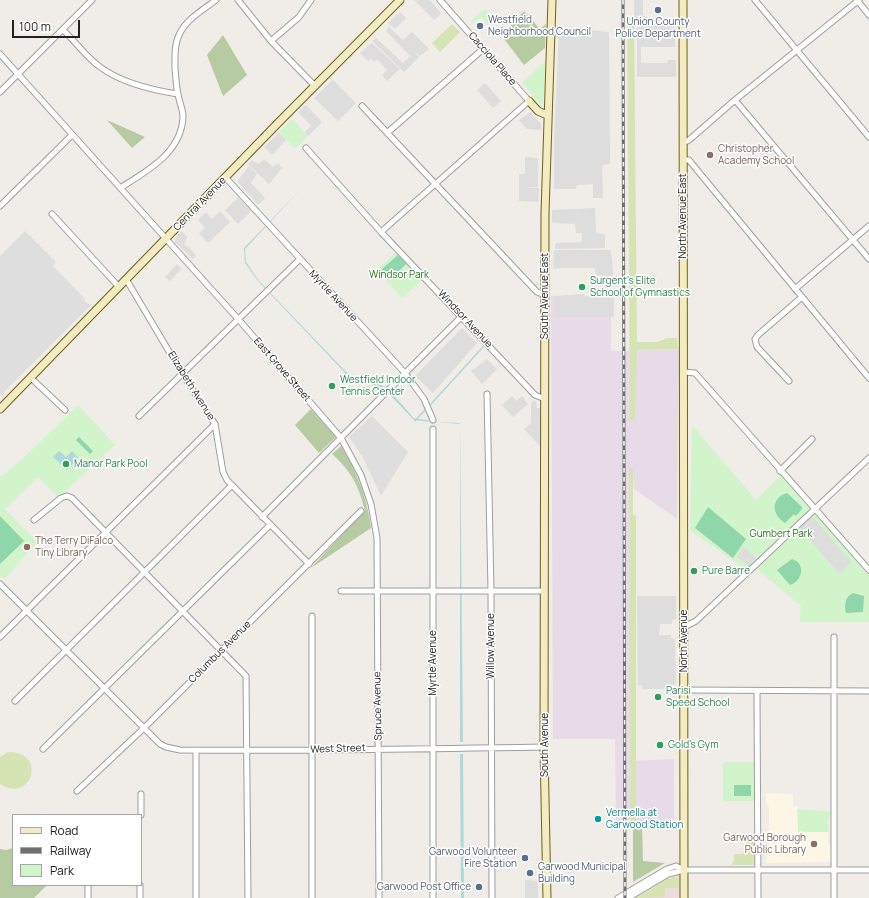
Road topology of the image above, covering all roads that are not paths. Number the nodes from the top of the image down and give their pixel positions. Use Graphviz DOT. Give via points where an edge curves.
graph roads {
  1 [pos="92,0"];
  2 [pos="216,0"];
  3 [pos="238,0"];
  4 [pos="311,0"];
  5 [pos="400,0"];
  6 [pos="440,0"];
  7 [pos="552,0"];
  8 [pos="683,0"];
  9 [pos="755,0"];
  10 [pos="858,0"];
  11 [pos="869,15"];
  12 [pos="63,30"];
  13 [pos="271,41"];
  14 [pos="483,49"];
  15 [pos="796,51"];
  16 [pos="0,54"];
  17 [pos="18,74"];
  18 [pos="315,86"];
  19 [pos="0,92"];
  20 [pos="178,94"];
  21 [pos="734,100"];
  22 [pos="529,101"];
  23 [pos="362,106"];
  24 [pos="547,115"];
  25 [pos="387,133"];
  26 [pos="72,134"];
  27 [pos="869,137"];
  28 [pos="683,143"];
  29 [pos="306,148"];
  30 [pos="683,160"];
  31 [pos="226,178"];
  32 [pos="435,184"];
  33 [pos="120,188"];
  34 [pos="0,206"];
  35 [pos="52,214"];
  36 [pos="869,226"];
  37 [pos="381,232"];
  38 [pos="166,239"];
  39 [pos="853,239"];
  40 [pos="300,259"];
  41 [pos="869,259"];
  42 [pos="126,279"];
  43 [pos="119,286"];
  44 [pos="795,289"];
  45 [pos="545,295"];
  46 [pos="802,297"];
  47 [pos="462,316"];
  48 [pos="239,320"];
  49 [pos="684,372"];
  50 [pos="405,373"];
  51 [pos="183,375"];
  52 [pos="31,378"];
  53 [pos="869,378"];
  54 [pos="789,381"];
  55 [pos="487,394"];
  56 [pos="544,399"];
  57 [pos="0,409"];
  58 [pos="65,410"];
  59 [pos="139,416"];
  60 [pos="434,420"];
  61 [pos="215,424"];
  62 [pos="433,429"];
  63 [pos="341,438"];
  64 [pos="812,439"];
  65 [pos="869,458"];
  66 [pos="780,471"];
  67 [pos="231,486"];
  68 [pos="684,503"];
  69 [pos="814,510"];
  70 [pos="361,511"];
  71 [pos="372,515"];
  72 [pos="262,517"];
  73 [pos="34,520"];
  74 [pos="270,525"];
  75 [pos="104,534"];
  76 [pos="309,564"];
  77 [pos="868,566"];
  78 [pos="144,573"];
  79 [pos="0,584"];
  80 [pos="432,590"];
  81 [pos="341,591"];
  82 [pos="491,591"];
  83 [pos="544,591"];
  84 [pos="376,592"];
  85 [pos="27,610"];
  86 [pos="182,612"];
  87 [pos="312,616"];
  88 [pos="684,627"];
  89 [pos="0,637"];
  90 [pos="834,637"];
  91 [pos="67,650"];
  92 [pos="221,651"];
  93 [pos="105,689"];
  94 [pos="685,690"];
  95 [pos="757,691"];
  96 [pos="834,691"];
  97 [pos="869,692"];
  98 [pos="15,701"];
  99 [pos="144,728"];
  100 [pos="544,747"];
  101 [pos="378,748"];
  102 [pos="433,748"];
  103 [pos="492,748"];
  104 [pos="43,749"];
  105 [pos="196,750"];
  106 [pos="248,750"];
  107 [pos="312,750"];
  108 [pos="77,791"];
  109 [pos="141,794"];
  110 [pos="141,814"];
  111 [pos="684,870"];
  112 [pos="834,870"];
  113 [pos="869,870"];
  114 [pos="758,871"];
  115 [pos="88,886"];
  116 [pos="140,886"];
  117 [pos="88,898"];
  118 [pos="140,898"];
  119 [pos="196,898"];
  120 [pos="248,898"];
  121 [pos="312,898"];
  122 [pos="379,898"];
  123 [pos="433,898"];
  124 [pos="492,898"];
  125 [pos="547,898"];
  126 [pos="618,898"];
  127 [pos="628,898"];
  128 [pos="684,898"];
  129 [pos="758,898"];
  130 [pos="834,898"];
  1 -- 12 [label="street"];
  2 -- 20 [label="street" via="188,22 180,32 175,54"];
  3 -- 13 [label="street"];
  4 -- 13 [label="street" via="299,17"];
  5 -- 18 [label="main road, Central Avenue"];
  6 -- 14 [label="street, Cacciola Place"];
  7 -- 24 [label="main road, South Avenue East" via="551,71"];
  8 -- 28 [label="main road, North Avenue East"];
  9 -- 15 [label="street"];
  10 -- 11 [label="street"];
  10 -- 15 [label="street"];
  12 -- 17 [label="street"];
  12 -- 20 [label="street" via="100,67 115,76 147,88"];
  13 -- 18 [label="street"];
  14 -- 22 [label="street, Cacciola Place"];
  14 -- 25 [label="street"];
  15 -- 21 [label="street"];
  15 -- 27 [label="street"];
  16 -- 17 [label="street, East Grove Street"];
  17 -- 19 [label="street"];
  17 -- 26 [label="street, East Grove Street"];
  18 -- 31 [label="main road, Central Avenue"];
  20 -- 33 [label="street" via="183,115 173,145 152,168"];
  21 -- 28 [label="street"];
  21 -- 39 [label="street"];
  22 -- 24 [label="main road, Cacciola Place" via="538,111"];
  22 -- 32 [label="street"];
  23 -- 25 [label="street"];
  24 -- 45 [label="main road, South Avenue East"];
  25 -- 32 [label="street"];
  26 -- 33 [label="street, East Grove Street"];
  26 -- 34 [label="street"];
  28 -- 30 [label="main road, North Avenue East"];
  29 -- 37 [label="street, Windsor Avenue"];
  30 -- 44 [label="street" via="689,160"];
  30 -- 49 [label="main road, North Avenue East"];
  31 -- 38 [label="main road, Central Avenue"];
  31 -- 40 [label="street, Myrtle Avenue"];
  32 -- 37 [label="street"];
  32 -- 45 [label="street" via="537,292"];
  33 -- 38 [label="street, East Grove Street"];
  35 -- 43 [label="street"];
  36 -- 39 [label="street"];
  37 -- 47 [label="street, Windsor Avenue"];
  38 -- 42 [label="main road, Central Avenue"];
  38 -- 48 [label="street, East Grove Street"];
  39 -- 41 [label="street"];
  39 -- 44 [label="street"];
  40 -- 48 [label="street"];
  40 -- 50 [label="street, Myrtle Avenue"];
  42 -- 43 [label="main road, Central Avenue"];
  42 -- 51 [label="street, Elizabeth Avenue"];
  43 -- 52 [label="main road, Central Avenue"];
  44 -- 46 [label="street"];
  45 -- 56 [label="main road, South Avenue East"];
  46 -- 53 [label="street"];
  46 -- 54 [label="street" via="755,339 758,347"];
  47 -- 50 [label="street"];
  47 -- 56 [label="street, Windsor Avenue" via="535,395"];
  48 -- 51 [label="street"];
  48 -- 63 [label="street, East Grove Street"];
  49 -- 66 [label="street" via="694,373"];
  49 -- 68 [label="main road, North Avenue East"];
  50 -- 60 [label="street, Myrtle Avenue" via="424,399"];
  50 -- 63 [label="street"];
  51 -- 59 [label="street"];
  51 -- 61 [label="street, Elizabeth Avenue"];
  52 -- 57 [label="main road, Central Avenue"];
  52 -- 58 [label="street"];
  55 -- 82 [label="street, Willow Avenue"];
  56 -- 83 [label="main road, South Avenue East"];
  61 -- 67 [label="street, Elizabeth Avenue" via="223,472"];
  61 -- 75 [label="street"];
  62 -- 80 [label="street, Myrtle Avenue"];
  63 -- 71 [label="street, East Grove Street" via="361,474"];
  63 -- 72 [label="street"];
  64 -- 66 [label="street"];
  65 -- 69 [label="street"];
  66 -- 69 [label="street"];
  67 -- 72 [label="street, Elizabeth Avenue"];
  67 -- 78 [label="street"];
  68 -- 88 [label="main road, North Avenue"];
  69 -- 77 [label="street"];
  69 -- 88 [label="street" via="696,621"];
  70 -- 76 [label="street, Columbus Avenue"];
  71 -- 84 [label="street, Spruce Avenue" via="377,538"];
  72 -- 74 [label="street, Elizabeth Avenue"];
  73 -- 75 [label="street" via="67,496 72,498"];
  74 -- 76 [label="street, Elizabeth Avenue"];
  74 -- 86 [label="street"];
  75 -- 78 [label="street"];
  75 -- 85 [label="street"];
  76 -- 92 [label="street, Columbus Avenue"];
  78 -- 86 [label="street"];
  78 -- 91 [label="street"];
  79 -- 85 [label="street, West Street"];
  80 -- 82 [label="street"];
  80 -- 84 [label="street"];
  80 -- 102 [label="street, Myrtle Avenue"];
  81 -- 84 [label="street"];
  82 -- 83 [label="street"];
  82 -- 103 [label="street, Willow Avenue"];
  83 -- 100 [label="main road, South Avenue"];
  84 -- 101 [label="street, Spruce Avenue"];
  85 -- 89 [label="street"];
  85 -- 91 [label="street, West Street"];
  86 -- 92 [label="street"];
  86 -- 93 [label="street"];
  87 -- 107 [label="street"];
  88 -- 94 [label="main road, North Avenue"];
  90 -- 96 [label="street"];
  91 -- 93 [label="street, West Street"];
  91 -- 98 [label="street"];
  92 -- 99 [label="street, Columbus Avenue"];
  92 -- 106 [label="street" via="247,679"];
  93 -- 99 [label="street, West Street"];
  93 -- 104 [label="street"];
  94 -- 95 [label="street"];
  94 -- 111 [label="main road, North Avenue"];
  95 -- 96 [label="street"];
  95 -- 114 [label="street"];
  96 -- 97 [label="street"];
  96 -- 112 [label="street"];
  99 -- 105 [label="street, West Street" via="163,746"];
  99 -- 108 [label="street, Columbus Avenue"];
  100 -- 103 [label="street, West Street"];
  100 -- 125 [label="main road, South Avenue"];
  101 -- 102 [label="street, West Street"];
  101 -- 107 [label="street, West Street"];
  101 -- 122 [label="street, Spruce Avenue"];
  102 -- 103 [label="street, West Street"];
  102 -- 123 [label="street, Myrtle Avenue"];
  103 -- 124 [label="street, Willow Avenue"];
  105 -- 106 [label="street, West Street"];
  105 -- 119 [label="street"];
  106 -- 107 [label="street, West Street"];
  106 -- 120 [label="street"];
  107 -- 121 [label="street"];
  109 -- 110 [label="street"];
  111 -- 114 [label="street"];
  111 -- 126 [label="street" via="676,866 667,868"];
  111 -- 127 [label="street" via="668,874"];
  111 -- 128 [label="main road, North Avenue"];
  112 -- 113 [label="street"];
  112 -- 114 [label="street"];
  112 -- 130 [label="street"];
  114 -- 129 [label="street"];
  115 -- 117 [label="street"];
  116 -- 118 [label="street"];
}
